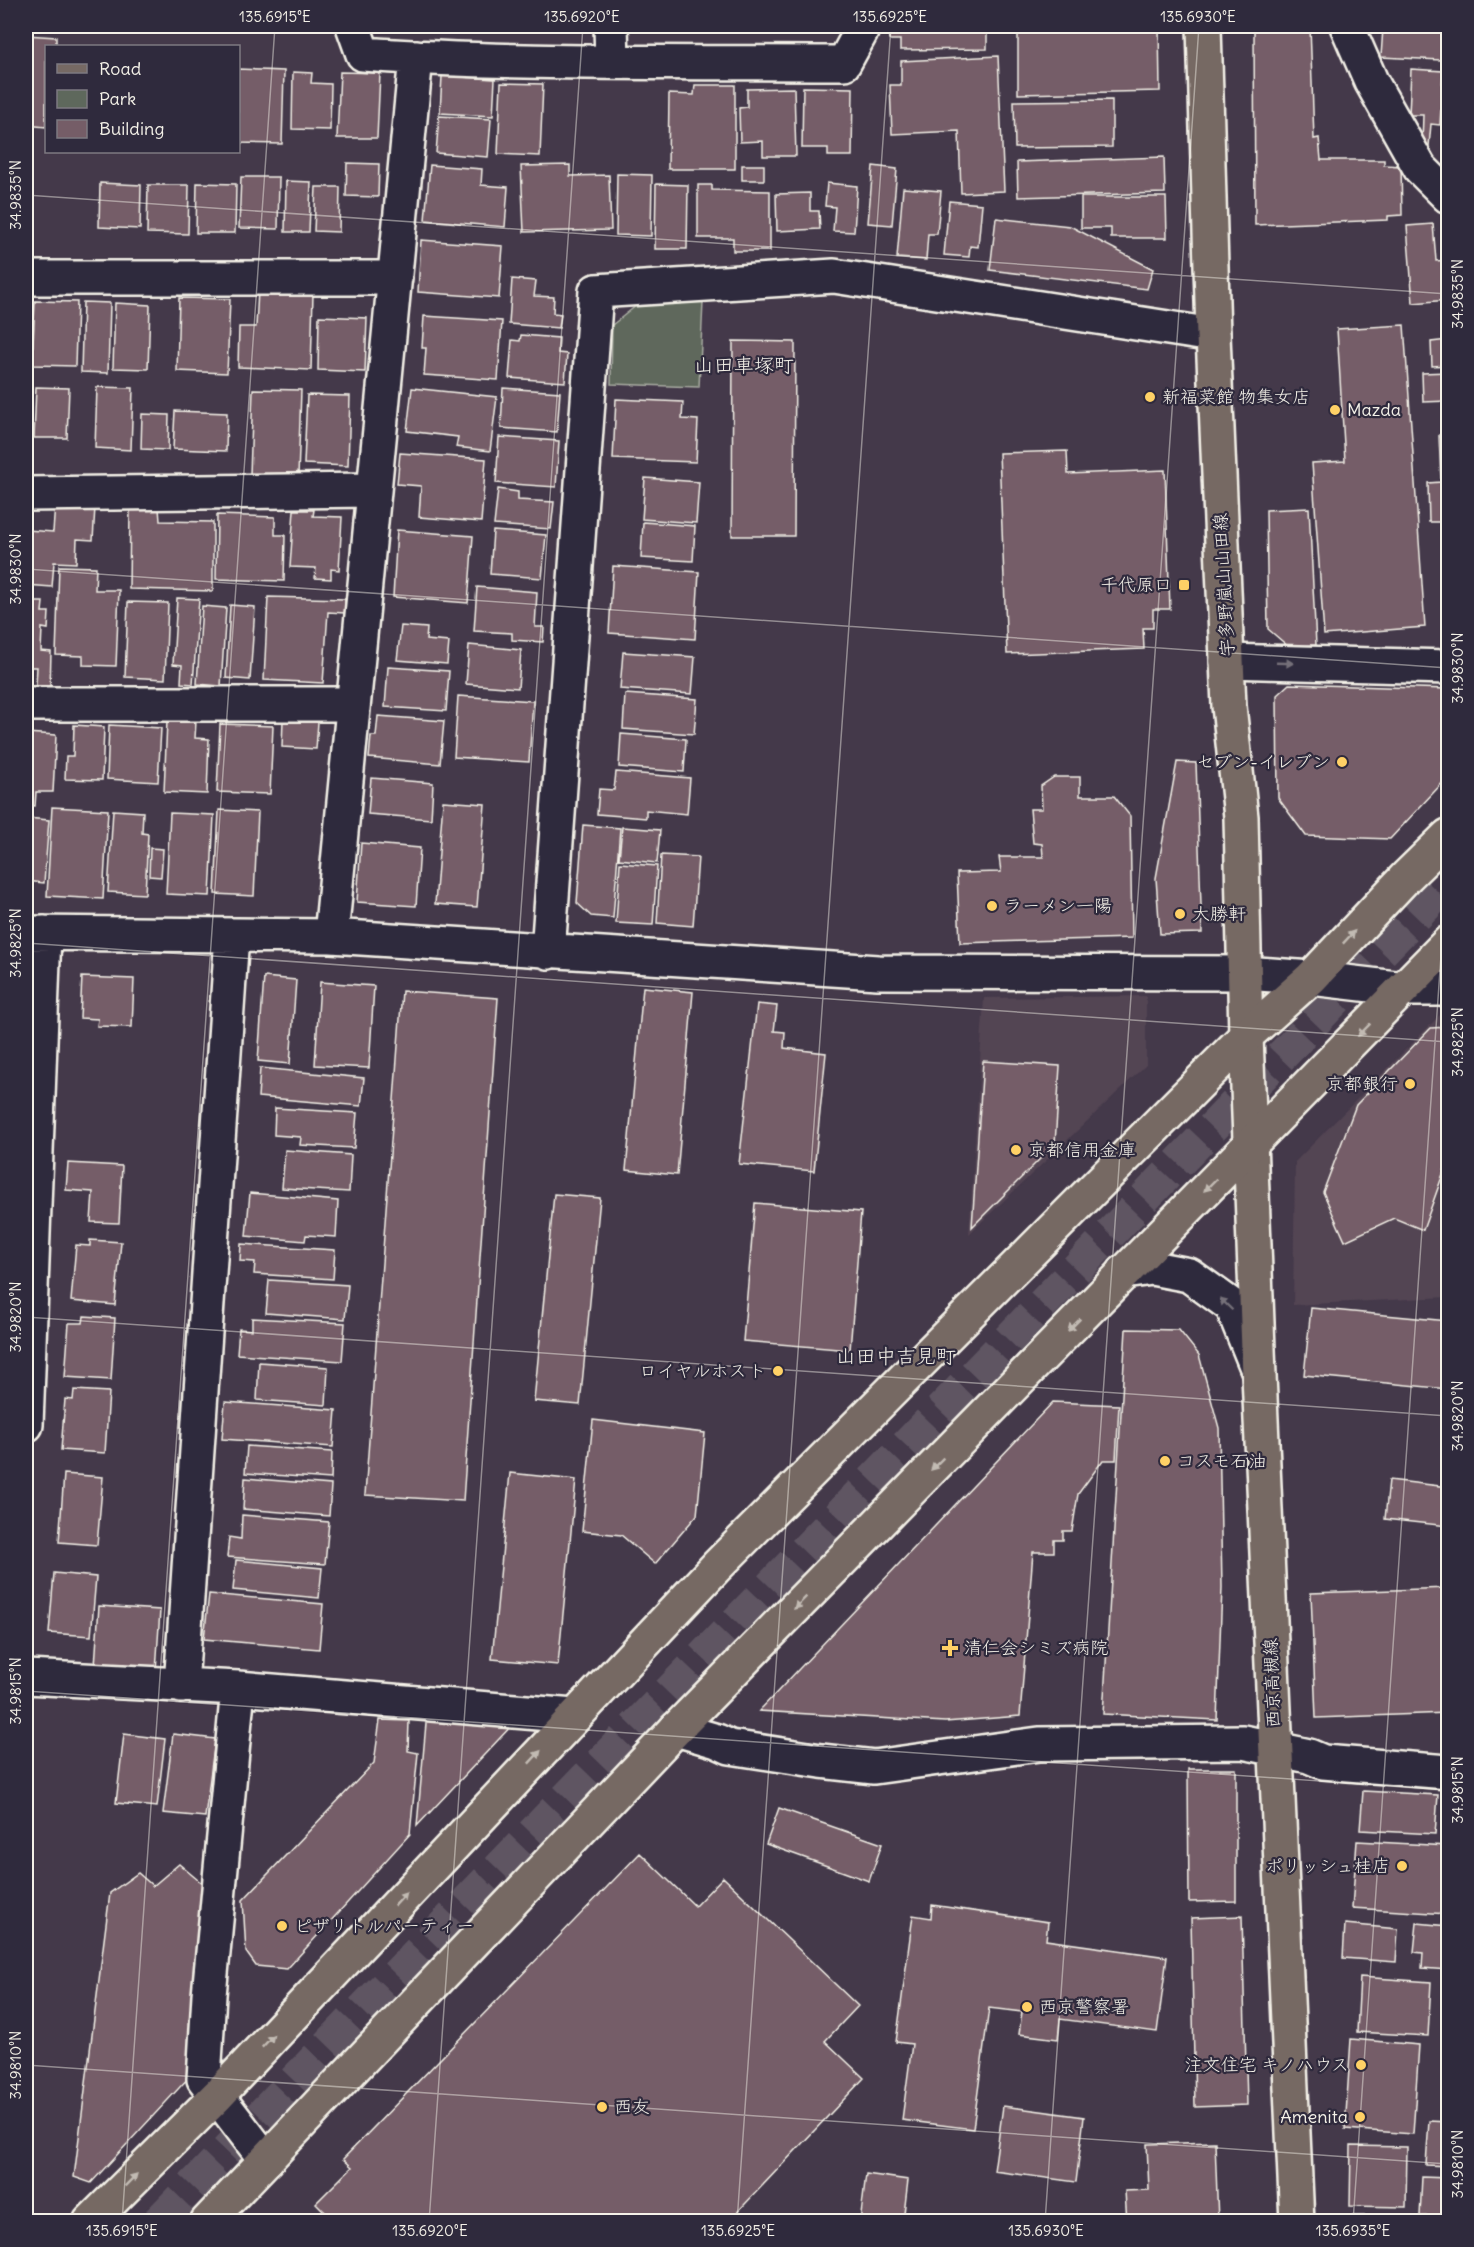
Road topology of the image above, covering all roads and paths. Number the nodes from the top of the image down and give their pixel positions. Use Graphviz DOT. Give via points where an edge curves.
graph roads {
  1 [pos="353,26"];
  2 [pos="611,26"];
  3 [pos="861,26"];
  4 [pos="1204,26"];
  5 [pos="1347,26"];
  6 [pos="416,57"];
  7 [pos="612,61"];
  8 [pos="1449,196"];
  9 [pos="26,278"];
  10 [pos="395,278"];
  11 [pos="1213,335"];
  12 [pos="373,490"];
  13 [pos="26,494"];
  14 [pos="1227,661"];
  15 [pos="1449,667"];
  16 [pos="26,704"];
  17 [pos="353,705"];
  18 [pos="1449,836"];
  19 [pos="34,933"];
  20 [pos="232,935"];
  21 [pos="331,936"];
  22 [pos="1449,943"];
  23 [pos="548,952"];
  24 [pos="1245,973"];
  25 [pos="1311,978"];
  26 [pos="1405,989"];
  27 [pos="1449,989"];
  28 [pos="1246,1036"];
  29 [pos="1251,1144"];
  30 [pos="1124,1272"];
  31 [pos="1259,1375"];
  32 [pos="26,1425"];
  33 [pos="26,1677"];
  34 [pos="181,1686"];
  35 [pos="238,1688"];
  36 [pos="574,1716"];
  37 [pos="676,1729"];
  38 [pos="1275,1748"];
  39 [pos="1449,1772"];
  40 [pos="218,2095"];
  41 [pos="266,2160"];
  42 [pos="90,2222"];
  43 [pos="207,2222"];
  44 [pos="1297,2222"];
  1 -- 6 [label="street" via="363,54"];
  2 -- 7 [label="street"];
  3 -- 7 [label="street" via="844,63"];
  4 -- 11 [label="main road, 宇多野嵐山山田線"];
  5 -- 8 [label="street" via="1371,81 1420,168"];
  6 -- 7 [label="street"];
  6 -- 10 [label="street"];
  9 -- 10 [label="street"];
  10 -- 12 [label="street"];
  11 -- 14 [label="main road, 宇多野嵐山山田線"];
  11 -- 23 [label="street" via="834,276 596,291"];
  12 -- 13 [label="street"];
  12 -- 17 [label="street"];
  14 -- 15 [label="street, one-way"];
  14 -- 24 [label="main road, 宇多野嵐山山田線" via="1241,818"];
  16 -- 17 [label="street"];
  17 -- 21 [label="street"];
  25 -- 18 [label="main road, one-way"];
  19 -- 20 [label="street"];
  19 -- 32 [label="street"];
  20 -- 21 [label="street"];
  20 -- 34 [label="street"];
  21 -- 23 [label="street"];
  22 -- 26 [label="main road"];
  23 -- 24 [label="street" via="886,973"];
  24 -- 25 [label="street"];
  24 -- 28 [label="main road, 宇多野嵐山山田線"];
  25 -- 26 [label="street"];
  25 -- 28 [label="main road"];
  26 -- 27 [label="street"];
  26 -- 29 [label="main road, one-way"];
  28 -- 29 [label="main road, 宇多野嵐山山田線"];
  28 -- 36 [label="main road" via="717,1566"];
  29 -- 30 [label="main road, one-way"];
  29 -- 31 [label="main road, 西京高槻線"];
  31 -- 30 [label="street, one-way" via="1232,1306 1190,1275 1152,1268"];
  30 -- 37 [label="main road, one-way"];
  31 -- 38 [label="main road, 西京高槻線"];
  33 -- 34 [label="street"];
  34 -- 35 [label="street"];
  35 -- 36 [label="street"];
  35 -- 40 [label="street" via="204,2079"];
  40 -- 36 [label="main road, one-way"];
  37 -- 38 [label="street" via="730,1747 874,1767 1039,1744 1243,1742"];
  37 -- 41 [label="main road"];
  38 -- 39 [label="street" via="1323,1762"];
  38 -- 44 [label="main road, 西京高槻線"];
  40 -- 41 [label="street"];
  42 -- 40 [label="main road, one-way"];
  41 -- 43 [label="main road"];
}
